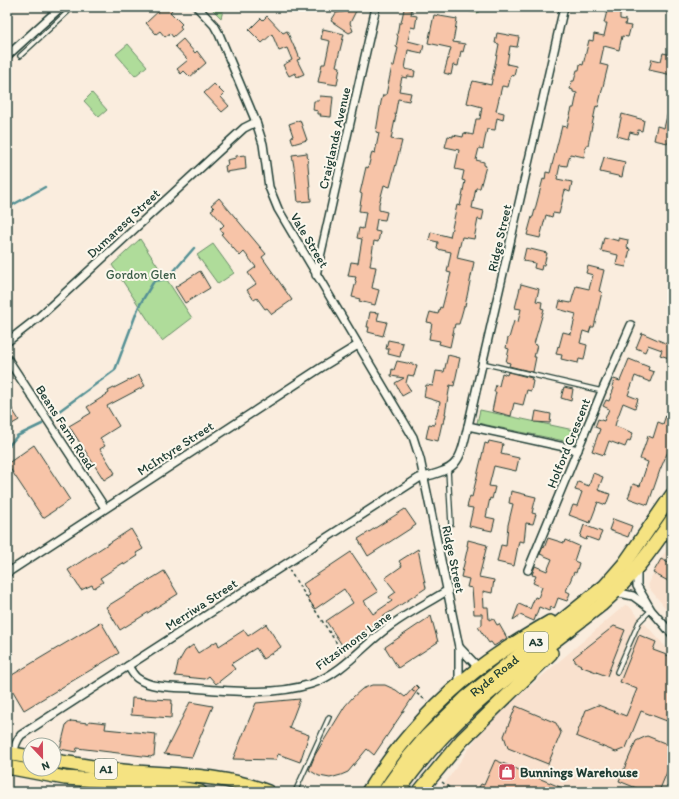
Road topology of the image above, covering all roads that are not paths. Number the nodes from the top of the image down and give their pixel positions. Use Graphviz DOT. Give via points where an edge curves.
graph roads {
  1 [pos="60,7"];
  2 [pos="73,7"];
  3 [pos="197,7"];
  4 [pos="376,7"];
  5 [pos="564,7"];
  6 [pos="7,56"];
  7 [pos="20,56"];
  8 [pos="256,122"];
  9 [pos="316,275"];
  10 [pos="631,325"];
  11 [pos="7,342"];
  12 [pos="358,345"];
  13 [pos="7,358"];
  14 [pos="482,363"];
  15 [pos="602,391"];
  16 [pos="468,426"];
  17 [pos="578,450"];
  18 [pos="448,469"];
  19 [pos="424,477"];
  20 [pos="672,495"];
  21 [pos="105,508"];
  22 [pos="671,523"];
  23 [pos="450,524"];
  24 [pos="637,569"];
  25 [pos="528,570"];
  26 [pos="7,573"];
  27 [pos="610,589"];
  28 [pos="448,590"];
  29 [pos="602,604"];
  30 [pos="651,610"];
  31 [pos="672,634"];
  32 [pos="459,647"];
  33 [pos="128,666"];
  34 [pos="480,667"];
  35 [pos="617,672"];
  36 [pos="459,686"];
  37 [pos="329,717"];
  38 [pos="10,753"];
  39 [pos="22,755"];
  40 [pos="62,762"];
  41 [pos="9,768"];
  42 [pos="376,778"];
  43 [pos="200,792"];
  44 [pos="268,792"];
  45 [pos="295,792"];
  46 [pos="358,792"];
  47 [pos="368,792"];
  48 [pos="384,792"];
  49 [pos="398,792"];
  50 [pos="419,792"];
  1 -- 6 [label="street"];
  2 -- 7 [label="lane"];
  3 -- 8 [label="street, Vale Street" via="214,26 224,44"];
  4 -- 9 [label="street, Craiglands Avenue"];
  5 -- 14 [label="street, Ridge Street"];
  8 -- 9 [label="street, Vale Street" via="263,144 273,198"];
  8 -- 11 [label="street, Dumaresq Street" via="244,128 39,317"];
  9 -- 12 [label="street, Vale Street"];
  10 -- 15 [label="street, Holford Crescent"];
  12 -- 19 [label="street, Vale Street" via="413,437"];
  12 -- 21 [label="street, McIntyre Street"];
  13 -- 21 [label="street, Beans Farm Road"];
  14 -- 15 [label="lane"];
  14 -- 16 [label="street, Ridge Street"];
  15 -- 17 [label="street, Holford Crescent"];
  16 -- 17 [label="street"];
  16 -- 18 [label="street, Ridge Street" via="461,455"];
  17 -- 25 [label="street, Holford Crescent"];
  18 -- 19 [label="street, Ridge Street"];
  18 -- 23 [label="lane, Ridge Street"];
  19 -- 28 [label="street, Ridge Street"];
  19 -- 33 [label="street, Merriwa Street"];
  20 -- 27 [label="highway, Ryde Road / A3"];
  21 -- 26 [label="street, McIntyre Street"];
  22 -- 24 [label="highway, Ryde Road / A3"];
  24 -- 27 [label="highway, Ryde Road / A3"];
  24 -- 30 [label="street" via="637,586"];
  27 -- 29 [label="highway, Ryde Road / A3"];
  27 -- 30 [label="street" via="633,596"];
  27 -- 34 [label="highway"];
  27 -- 48 [label="highway, Ryde Road / A3" via="467,697 422,742"];
  28 -- 32 [label="street, Ridge Street"];
  28 -- 33 [label="street, Fitzsimons Lane" via="386,628 360,653 325,678 288,690 237,692 152,684 136,678"];
  29 -- 49 [label="highway, Ryde Road / A3" via="477,702 444,733"];
  29 -- 50 [label="highway" via="483,718 449,754"];
  30 -- 31 [label="street"];
  30 -- 35 [label="lane" via="639,622"];
  32 -- 34 [label="street"];
  32 -- 36 [label="street, Ridge Street"];
  33 -- 38 [label="street, Merriwa Street" via="21,735"];
  34 -- 36 [label="highway"];
  36 -- 42 [label="highway" via="413,731"];
  37 -- 45 [label="lane"];
  38 -- 39 [label="highway"];
  38 -- 41 [label="street, Merriwa Street"];
  40 -- 44 [label="highway, A1" via="125,772 195,775 243,784"];
  41 -- 43 [label="highway, A1" via="65,778 159,784"];
  42 -- 46 [label="highway"];
  42 -- 47 [label="highway"];
}
